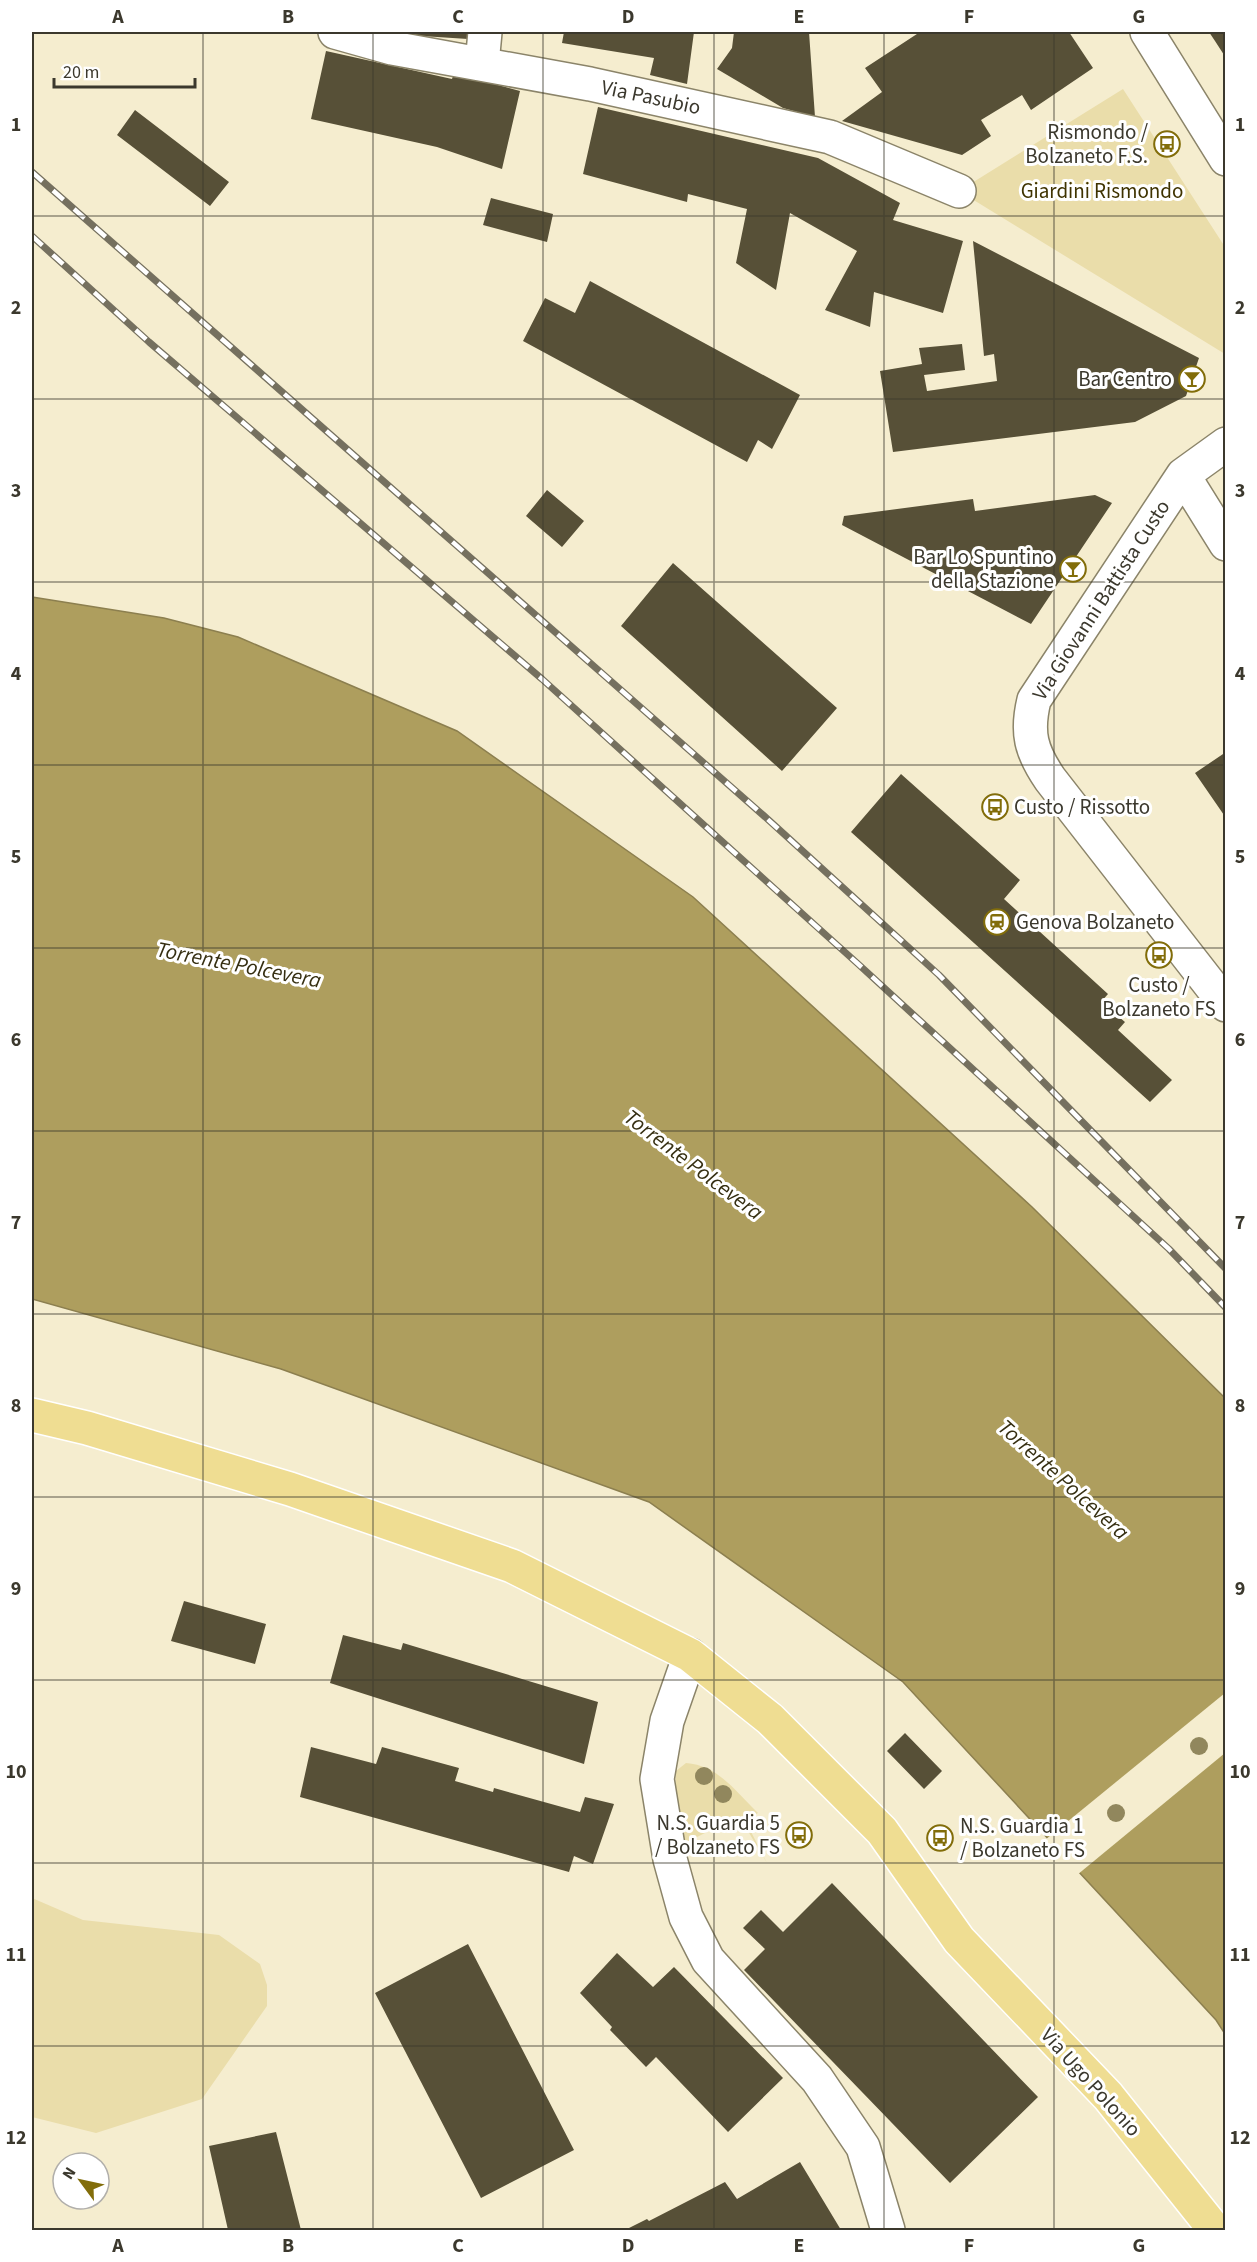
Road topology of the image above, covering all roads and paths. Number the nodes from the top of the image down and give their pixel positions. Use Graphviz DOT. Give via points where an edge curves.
graph roads {
  1 [pos="335,32"];
  2 [pos="485,32"];
  3 [pos="1147,32"];
  4 [pos="482,64"];
  5 [pos="1226,159"];
  6 [pos="959,191"];
  7 [pos="1226,444"];
  8 [pos="1183,475"];
  9 [pos="1226,544"];
  10 [pos="1226,1005"];
  11 [pos="32,1415"];
  12 [pos="690,1655"];
  13 [pos="888,2230"];
  14 [pos="1215,2230"];
  1 -- 4 [label="street, Via Pasubio" via="392,48"];
  2 -- 4 [label="street"];
  3 -- 5 [label="street"];
  4 -- 6 [label="street, Via Pasubio" via="830,137"];
  7 -- 8 [label="street, Via Giovanni Battista Custo"];
  8 -- 9 [label="street"];
  8 -- 10 [label="street, Via Giovanni Battista Custo" via="1034,700 1030,735 1033,750 1050,779"];
  11 -- 12 [label="main road, Via Ugo Polonio" via="290,1489 512,1566"];
  12 -- 13 [label="street" via="667,1721 657,1779 670,1859 686,1917 708,1960 818,2079 862,2148"];
  12 -- 14 [label="main road, Via Ugo Polonio" via="770,1719 882,1831 959,1940 1108,2096"];
}
